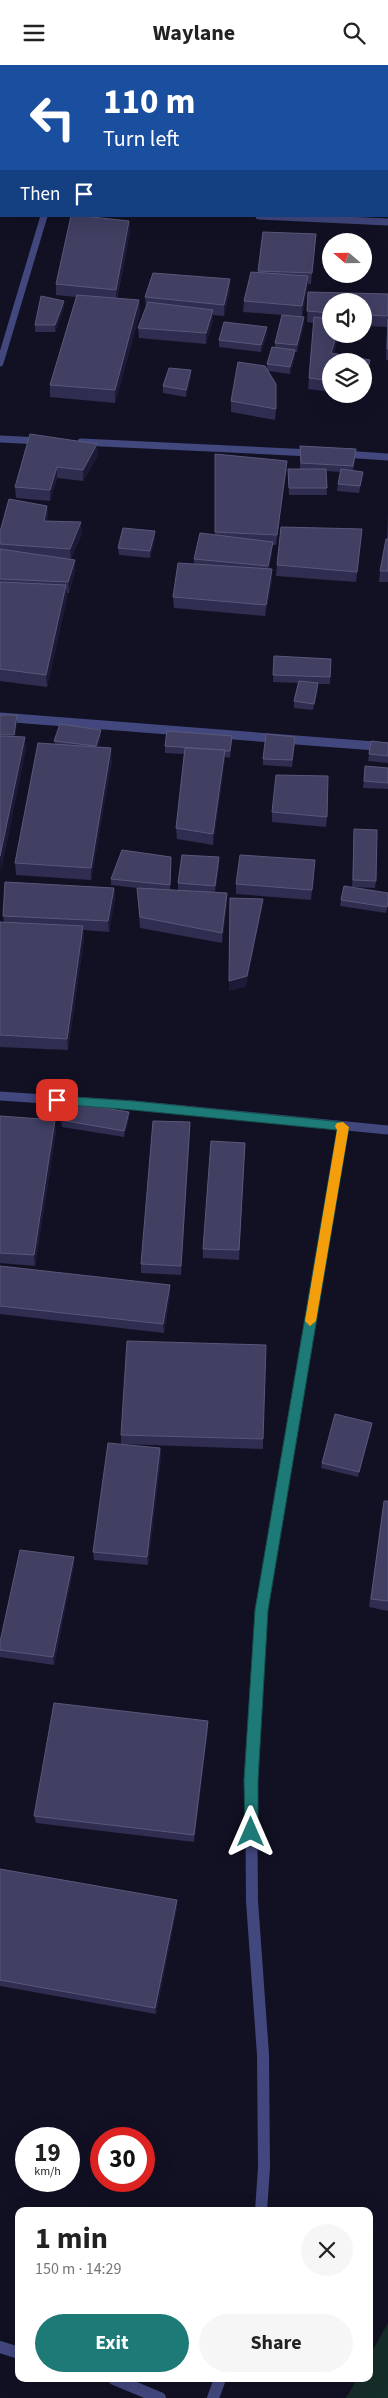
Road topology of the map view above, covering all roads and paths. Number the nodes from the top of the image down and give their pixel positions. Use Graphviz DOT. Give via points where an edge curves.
graph roads {
  1 [pos="44,217"];
  2 [pos="285,217"];
  3 [pos="388,221"];
  4 [pos="0,363"];
  5 [pos="0,439"];
  6 [pos="50,441"];
  7 [pos="70,442"];
  8 [pos="318,453"];
  9 [pos="338,454"];
  10 [pos="388,457"];
  11 [pos="0,717"];
  12 [pos="388,747"];
  13 [pos="0,1096"];
  14 [pos="343,1127"];
  15 [pos="388,1130"];
  16 [pos="261,2207"];
  17 [pos="0,2347"];
  18 [pos="15,2352"];
  19 [pos="121,2382"];
  20 [pos="219,2382"];
  21 [pos="160,2398"];
  22 [pos="213,2398"];
  1 -- 4 [label="street"];
  2 -- 3 [label="street"];
  5 -- 6 [label="street"];
  7 -- 8 [label="street"];
  9 -- 10 [label="street"];
  11 -- 12 [label="street"];
  13 -- 14 [label="street" via="133,1105"];
  14 -- 15 [label="street"];
  14 -- 16 [label="street" via="262,1610 251,1780 252,1901 263,2055"];
  17 -- 18 [label="street"];
  19 -- 21 [label="street"];
  20 -- 22 [label="street"];
}
